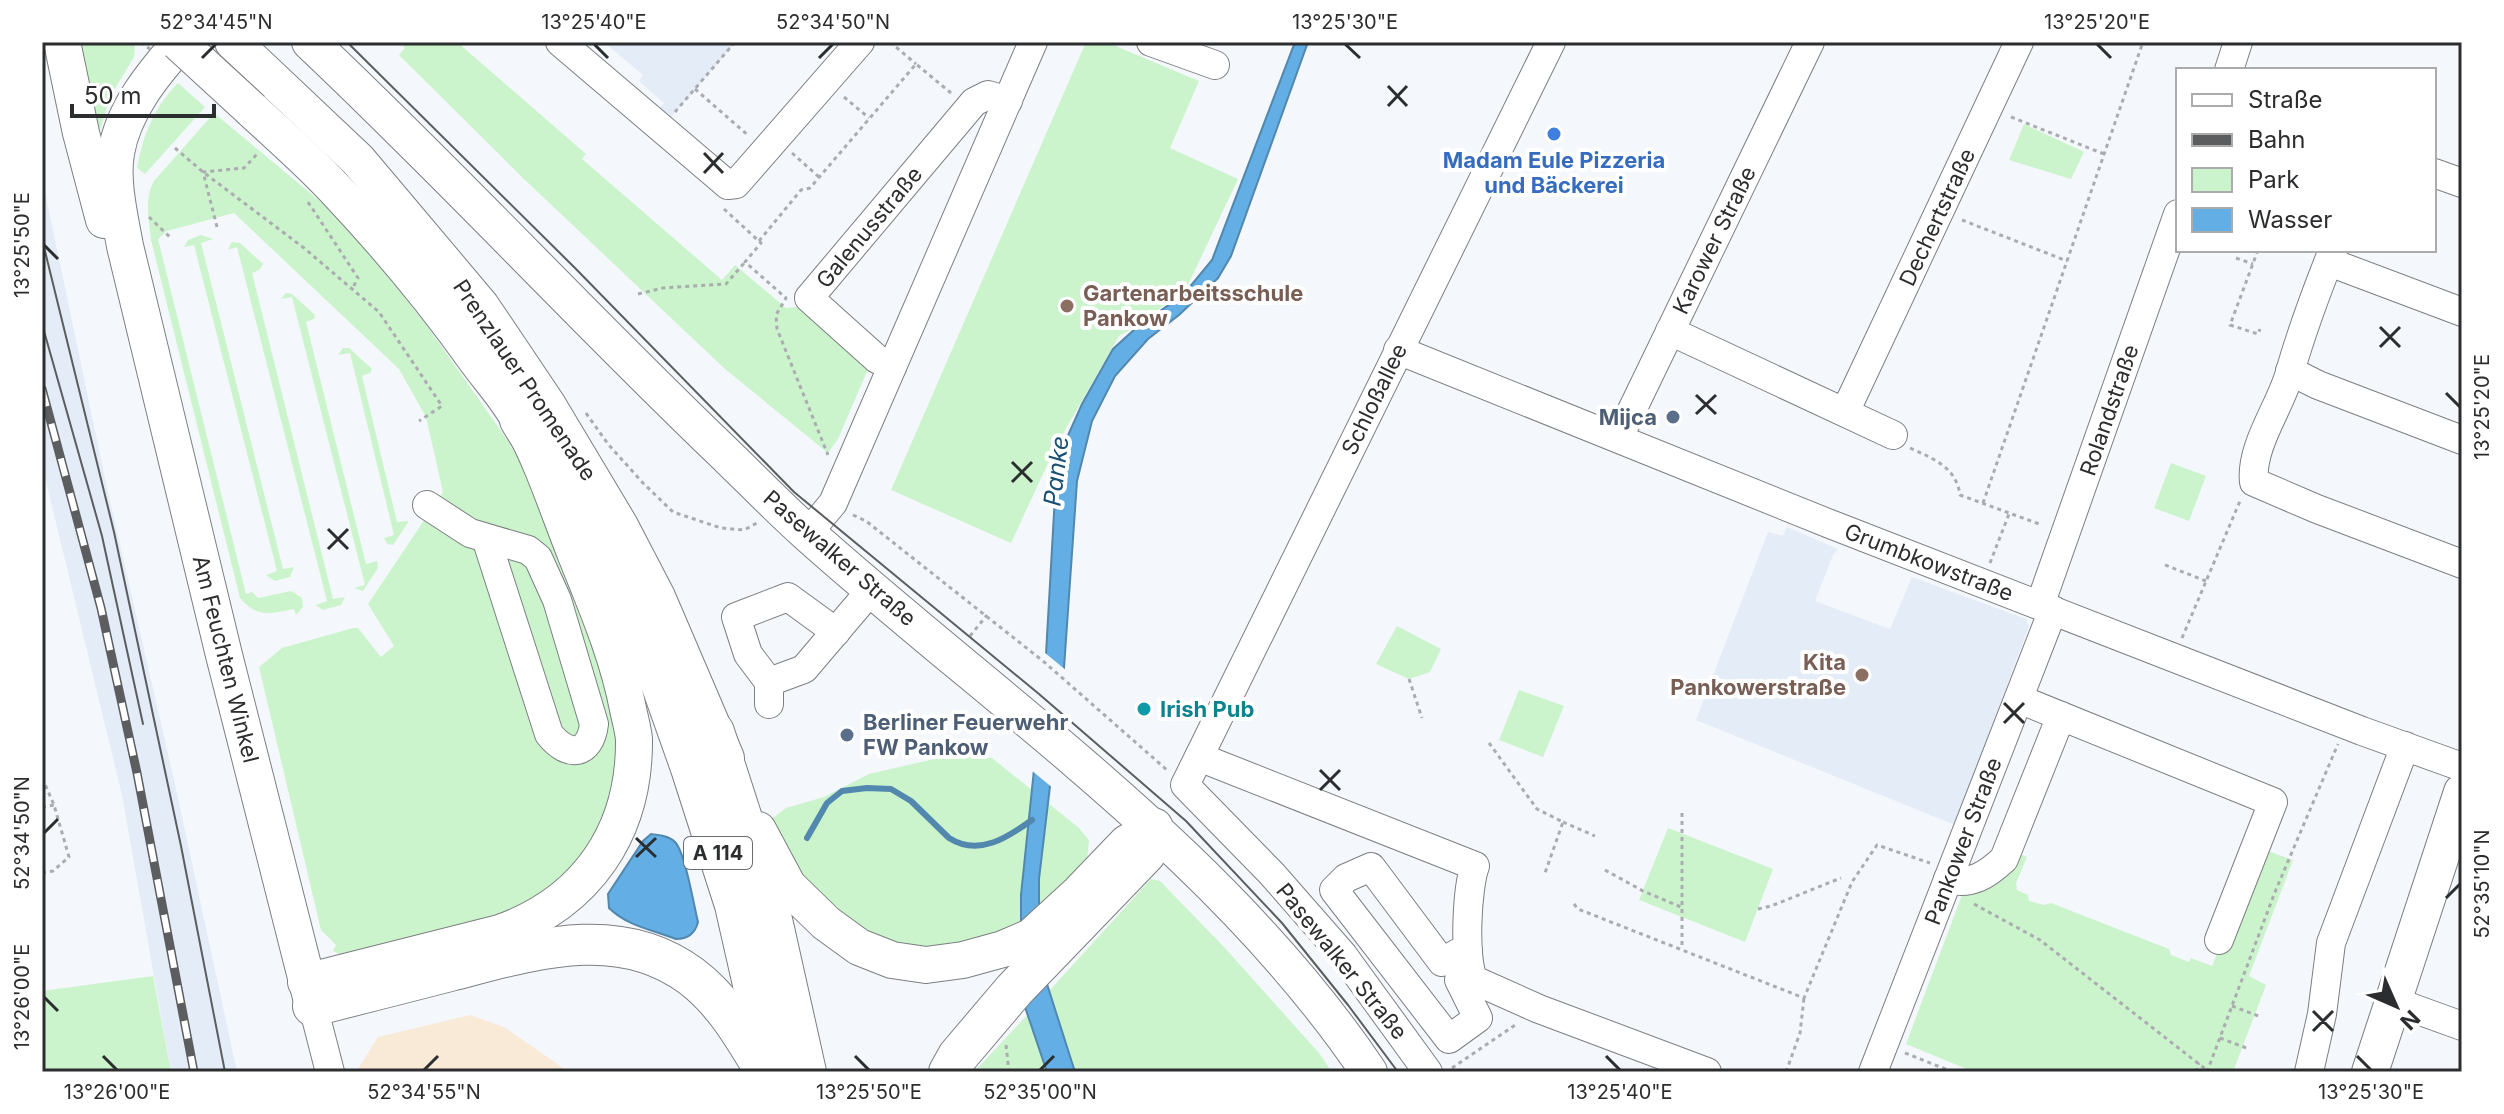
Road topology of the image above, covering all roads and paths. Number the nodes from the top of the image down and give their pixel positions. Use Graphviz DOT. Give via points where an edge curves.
graph roads {
  1 [pos="62,42"];
  2 [pos="180,42"];
  3 [pos="233,42"];
  4 [pos="310,42"];
  5 [pos="560,42"];
  6 [pos="735,42"];
  7 [pos="860,42"];
  8 [pos="890,42"];
  9 [pos="901,42"];
  10 [pos="1033,42"];
  11 [pos="1151,42"];
  12 [pos="1551,42"];
  13 [pos="1810,42"];
  14 [pos="2019,42"];
  15 [pos="2143,42"];
  16 [pos="2238,42"];
  17 [pos="897,47"];
  18 [pos="916,64"];
  19 [pos="1215,65"];
  20 [pos="2230,68"];
  21 [pos="825,81"];
  22 [pos="695,89"];
  23 [pos="959,99"];
  24 [pos="1008,101"];
  25 [pos="2006,115"];
  26 [pos="869,118"];
  27 [pos="661,129"];
  28 [pos="765,140"];
  29 [pos="175,148"];
  30 [pos="261,150"];
  31 [pos="2104,154"];
  32 [pos="203,172"];
  33 [pos="2436,174"];
  34 [pos="819,177"];
  35 [pos="2462,183"];
  36 [pos="728,185"];
  37 [pos="314,211"];
  38 [pos="143,212"];
  39 [pos="1957,218"];
  40 [pos="2176,220"];
  41 [pos="217,227"];
  42 [pos="172,239"];
  43 [pos="759,241"];
  44 [pos="125,246"];
  45 [pos="2257,252"];
  46 [pos="2331,256"];
  47 [pos="2236,258"];
  48 [pos="2067,261"];
  49 [pos="745,262"];
  50 [pos="2253,264"];
  51 [pos="352,289"];
  52 [pos="638,294"];
  53 [pos="2228,311"];
  54 [pos="2462,312"];
  55 [pos="2234,313"];
  56 [pos="2260,329"];
  57 [pos="1670,331"];
  58 [pos="1398,350"];
  59 [pos="892,367"];
  60 [pos="2290,371"];
  61 [pos="1850,403"];
  62 [pos="520,420"];
  63 [pos="419,421"];
  64 [pos="1893,435"];
  65 [pos="1619,437"];
  66 [pos="2462,440"];
  67 [pos="829,463"];
  68 [pos="2254,482"];
  69 [pos="833,503"];
  70 [pos="1983,503"];
  71 [pos="427,505"];
  72 [pos="2009,513"];
  73 [pos="2044,526"];
  74 [pos="808,533"];
  75 [pos="486,538"];
  76 [pos="1990,563"];
  77 [pos="2462,564"];
  78 [pos="2165,565"];
  79 [pos="2206,581"];
  80 [pos="872,589"];
  81 [pos="2046,608"];
  82 [pos="987,615"];
  83 [pos="836,632"];
  84 [pos="965,643"];
  85 [pos="2174,657"];
  86 [pos="1409,679"];
  87 [pos="2019,699"];
  88 [pos="2061,716"];
  89 [pos="1422,718"];
  90 [pos="714,732"];
  91 [pos="2341,737"];
  92 [pos="1489,743"];
  93 [pos="2405,746"];
  94 [pos="1199,757"];
  95 [pos="1163,766"];
  96 [pos="2462,767"];
  97 [pos="44,782"];
  98 [pos="1185,785"];
  99 [pos="2462,792"];
  100 [pos="54,805"];
  101 [pos="42,807"];
  102 [pos="1682,813"];
  103 [pos="1563,822"];
  104 [pos="1153,828"];
  105 [pos="1595,836"];
  106 [pos="1605,870"];
  107 [pos="42,873"];
  108 [pos="1545,873"];
  109 [pos="1945,873"];
  110 [pos="1841,878"];
  111 [pos="1971,902"];
  112 [pos="1574,904"];
  113 [pos="1682,907"];
  114 [pos="1758,909"];
  115 [pos="2219,940"];
  116 [pos="1682,950"];
  117 [pos="1469,961"];
  118 [pos="310,994"];
  119 [pos="1804,998"];
  120 [pos="2393,1001"];
  121 [pos="2232,1006"];
  122 [pos="1539,1009"];
  123 [pos="2261,1017"];
  124 [pos="2462,1026"];
  125 [pos="2220,1038"];
  126 [pos="1006,1043"];
  127 [pos="2249,1049"];
  128 [pos="1901,1052"];
  129 [pos="2199,1063"];
  130 [pos="2208,1071"];
  131 [pos="330,1072"];
  132 [pos="766,1072"];
  133 [pos="773,1072"];
  134 [pos="806,1072"];
  135 [pos="949,1072"];
  136 [pos="1009,1072"];
  137 [pos="1369,1072"];
  138 [pos="1428,1072"];
  139 [pos="1446,1072"];
  140 [pos="1707,1072"];
  141 [pos="1786,1072"];
  142 [pos="1873,1072"];
  143 [pos="1953,1072"];
  144 [pos="2196,1072"];
  145 [pos="2309,1072"];
  146 [pos="2370,1072"];
  1 -- 44 [label="main road, Am Feuchten Winkel" via="102,217"];
  2 -- 44 [label="main road, Am Feuchten Winkel" via="134,102 115,155"];
  2 -- 62 [label="main road, Prenzlauer Promenade, bridge" via="334,187 454,329"];
  3 -- 90 [label="main road, Prenzlauer Promenade" via="358,160 489,318 620,526 663,609"];
  4 -- 74 [label="main road, Pasewalker Straße"];
  5 -- 27 [label="street"];
  6 -- 22 [label="path"];
  7 -- 21 [label="street"];
  8 -- 17 [label="path"];
  9 -- 17 [label="path"];
  10 -- 24 [label="street"];
  11 -- 19 [label="street"];
  12 -- 58 [label="street, Schloßallee"];
  13 -- 57 [label="street, Karower Straße"];
  14 -- 61 [label="street, Dechertstraße"];
  15 -- 31 [label="path"];
  16 -- 20 [label="street"];
  17 -- 18 [label="path"];
  18 -- 23 [label="path"];
  18 -- 26 [label="path"];
  21 -- 26 [label="path"];
  21 -- 28 [label="street"];
  22 -- 27 [label="path"];
  22 -- 28 [label="path"];
  24 -- 59 [label="street"];
  24 -- 59 [label="street, Galenusstraße" via="988,95 974,102 809,298"];
  25 -- 31 [label="path"];
  26 -- 34 [label="path"];
  27 -- 36 [label="street"];
  28 -- 34 [label="path"];
  28 -- 36 [label="street" via="736,184"];
  29 -- 32 [label="path"];
  30 -- 32 [label="path" via="244,168"];
  31 -- 48 [label="path"];
  32 -- 41 [label="path"];
  32 -- 51 [label="path"];
  33 -- 35 [label="street"];
  34 -- 43 [label="path" via="801,190"];
  36 -- 43 [label="path" via="723,208"];
  37 -- 51 [label="path" via="358,278"];
  38 -- 42 [label="path"];
  39 -- 48 [label="path"];
  40 -- 81 [label="street, Rolandstraße"];
  43 -- 49 [label="path"];
  44 -- 118 [label="main road, Am Feuchten Winkel"];
  45 -- 50 [label="path"];
  46 -- 54 [label="street"];
  46 -- 60 [label="street"];
  47 -- 50 [label="path"];
  48 -- 70 [label="path"];
  49 -- 52 [label="path" via="726,284"];
  49 -- 67 [label="path" via="786,298 776,315 777,329"];
  50 -- 55 [label="path"];
  51 -- 63 [label="path" via="379,312 442,406"];
  53 -- 55 [label="path"];
  55 -- 56 [label="path" via="2230,325 2258,334"];
  57 -- 61 [label="street"];
  57 -- 65 [label="street, Karower Straße"];
  58 -- 65 [label="street, Grumbkowstraße"];
  58 -- 94 [label="street, Schloßallee"];
  59 -- 69 [label="street"];
  60 -- 66 [label="street"];
  60 -- 68 [label="street" via="2256,459"];
  61 -- 64 [label="street"];
  62 -- 118 [label="main road, Prenzlauer Promenade" via="623,683 634,737 625,810 598,864 575,890 537,918"];
  62 -- 133 [label="highway, A 114" via="596,542 656,669 735,905"];
  64 -- 70 [label="path" via="1894,441 1948,470 1960,495"];
  65 -- 81 [label="street, Grumbkowstraße"];
  68 -- 77 [label="street"];
  68 -- 79 [label="path" via="2246,489"];
  69 -- 74 [label="street"];
  69 -- 82 [label="path" via="866,521"];
  70 -- 72 [label="path"];
  71 -- 75 [label="street"];
  72 -- 73 [label="path"];
  72 -- 76 [label="path"];
  74 -- 80 [label="main road, Pasewalker Straße"];
  75 -- 75 [label="street" via="538,558 557,600 594,724 592,737 575,751 565,750 549,734"];
  78 -- 79 [label="path"];
  79 -- 85 [label="path"];
  80 -- 83 [label="street"];
  80 -- 104 [label="main road, Pasewalker Straße"];
  81 -- 85 [label="street, Grumbkowstraße"];
  81 -- 87 [label="street, Pankower Straße"];
  82 -- 84 [label="path"];
  82 -- 95 [label="path"];
  83 -- 83 [label="street" via="788,597 736,617 769,693 804,669"];
  85 -- 93 [label="street, Grumbkowstraße"];
  86 -- 89 [label="path"];
  87 -- 88 [label="street"];
  87 -- 109 [label="street, Pankower Straße"];
  88 -- 109 [label="street" via="2004,859 1988,874 1961,883"];
  88 -- 115 [label="street" via="2273,802"];
  90 -- 104 [label="main road, Prenzlauer Promenade" via="788,886 859,947 892,960 926,965 963,960 1031,937 1127,843"];
  90 -- 134 [label="highway, A 114" via="766,893"];
  91 -- 121 [label="path"];
  92 -- 103 [label="path" via="1537,809"];
  93 -- 96 [label="street, Grumbkowstraße"];
  93 -- 145 [label="street" via="2331,943"];
  94 -- 98 [label="street, Schloßallee"];
  94 -- 117 [label="street" via="1475,866 1470,880"];
  97 -- 100 [label="path"];
  98 -- 138 [label="street, Pasewalker Straße" via="1343,955"];
  99 -- 120 [label="main road"];
  100 -- 101 [label="path"];
  100 -- 107 [label="path" via="69,857"];
  102 -- 113 [label="path"];
  103 -- 105 [label="path"];
  103 -- 108 [label="path"];
  104 -- 135 [label="highway" via="1145,854 1014,990"];
  104 -- 137 [label="main road, Pasewalker Straße" via="1255,931"];
  106 -- 113 [label="path"];
  109 -- 119 [label="path" via="1877,845 1852,882"];
  109 -- 142 [label="street, Pankower Straße"];
  110 -- 114 [label="path"];
  111 -- 129 [label="path" via="2040,940"];
  112 -- 116 [label="path"];
  113 -- 116 [label="path"];
  116 -- 119 [label="path"];
  117 -- 117 [label="street" via="1459,980 1478,1018 1449,1039 1334,890 1371,867 1442,962 1458,953"];
  117 -- 122 [label="street" via="1474,980"];
  118 -- 131 [label="street, Am Feuchten Winkel"];
  118 -- 132 [label="highway" via="556,946 627,947 668,962 708,990 730,1014"];
  119 -- 141 [label="path" via="1800,1033"];
  120 -- 124 [label="street"];
  120 -- 146 [label="main road"];
  121 -- 123 [label="path"];
  121 -- 125 [label="path"];
  122 -- 139 [label="path"];
  122 -- 140 [label="street"];
  125 -- 127 [label="path"];
  125 -- 130 [label="path"];
  126 -- 136 [label="path"];
  128 -- 143 [label="path"];
  129 -- 130 [label="path"];
  129 -- 144 [label="path"];
}
